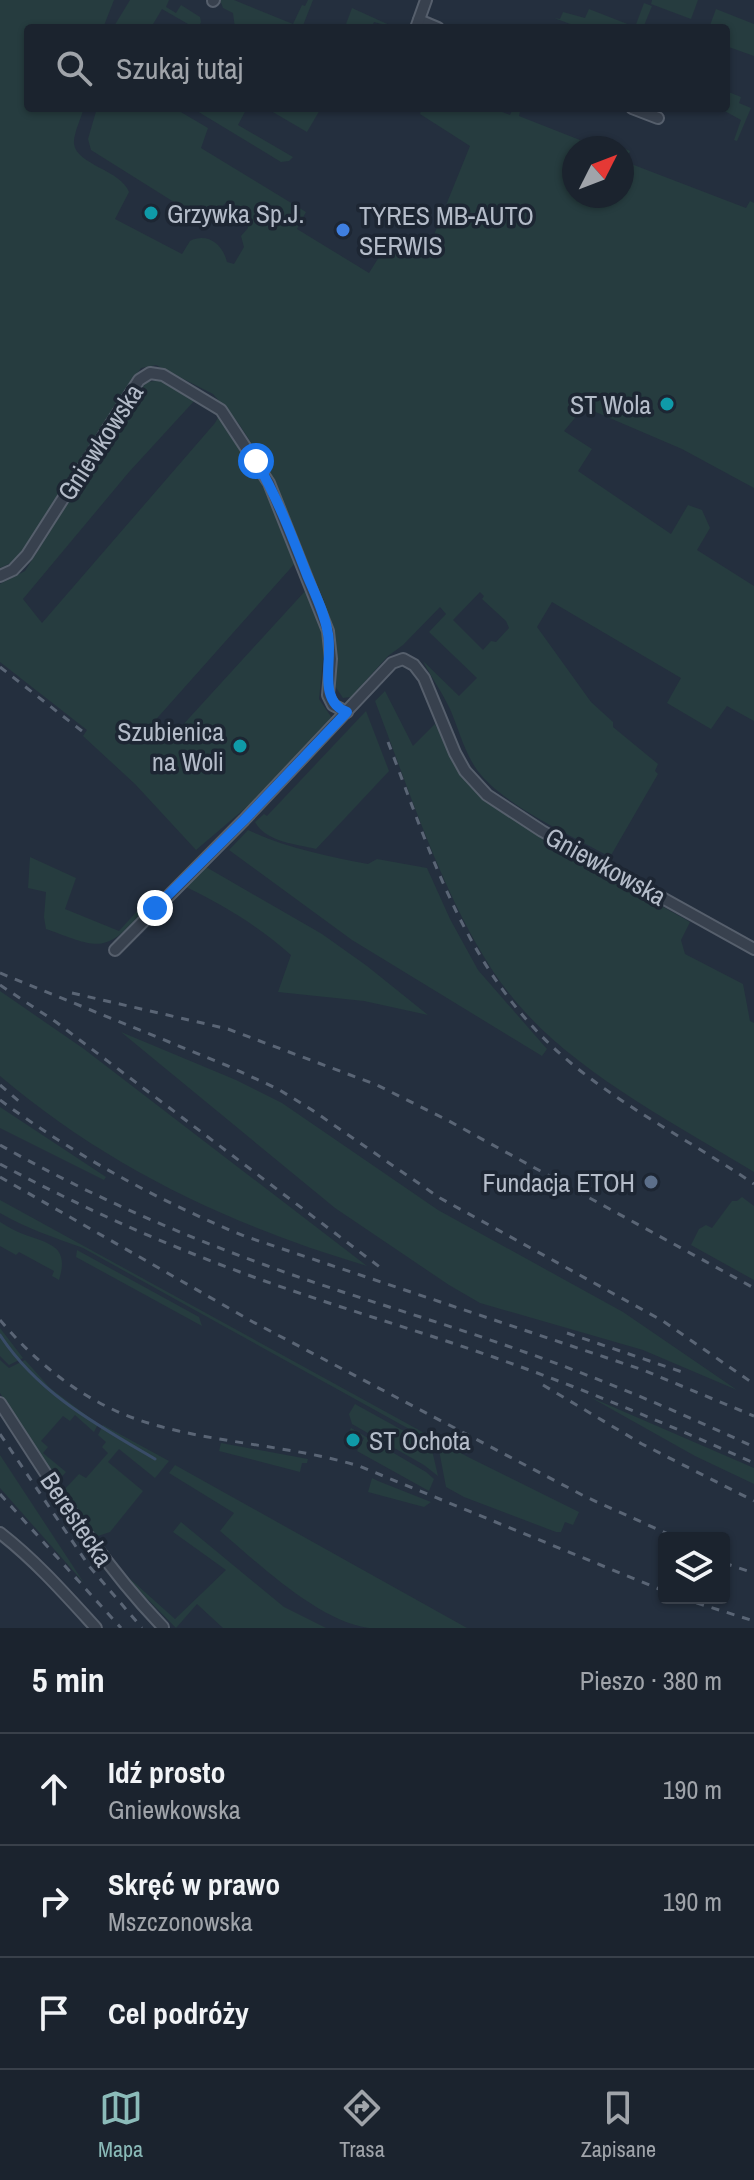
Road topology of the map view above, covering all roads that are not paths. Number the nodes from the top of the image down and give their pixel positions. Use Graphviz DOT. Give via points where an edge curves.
graph roads {
  1 [pos="426,0"];
  2 [pos="417,24"];
  3 [pos="642,112"];
  4 [pos="658,118"];
  5 [pos="0,576"];
  6 [pos="347,712"];
  7 [pos="754,949"];
  8 [pos="115,950"];
  9 [pos="0,1403"];
  10 [pos="0,1533"];
  11 [pos="163,1627"];
  12 [pos="96,1628"];
  1 -- 2 [label="street"];
  3 -- 4 [label="street"];
  5 -- 6 [label="street, Gniewkowska" via="27,555 139,380 150,373 163,375 221,410 269,483 328,631 328,695 333,705"];
  6 -- 7 [label="street, Gniewkowska" via="392,663 403,659 414,665 465,771 487,795"];
  6 -- 8 [label="street"];
  9 -- 11 [label="street, Berestecka" via="97,1551"];
  10 -- 12 [label="street" via="53,1579"];
}
